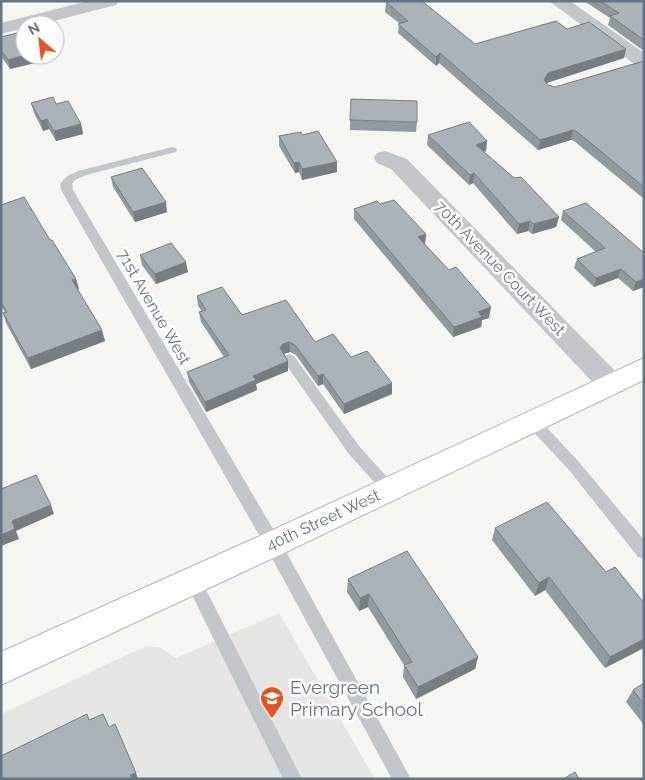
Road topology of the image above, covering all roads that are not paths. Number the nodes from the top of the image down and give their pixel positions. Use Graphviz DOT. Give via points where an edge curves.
graph roads {
  1 [pos="110,1"];
  2 [pos="558,1"];
  3 [pos="1,29"];
  4 [pos="637,63"];
  5 [pos="172,150"];
  6 [pos="385,158"];
  7 [pos="289,359"];
  8 [pos="644,368"];
  9 [pos="610,384"];
  10 [pos="532,421"];
  11 [pos="389,489"];
  12 [pos="272,544"];
  13 [pos="644,552"];
  14 [pos="193,581"];
  15 [pos="1,670"];
  16 [pos="293,779"];
  17 [pos="402,779"];
  1 -- 3 [label="street"];
  2 -- 4 [label="street"];
  5 -- 12 [label="lane, 71st Avenue West" via="82,173 71,178 66,184 67,190"];
  6 -- 9 [label="street, 70th Avenue Court West" via="399,164"];
  7 -- 11 [label="lane" via="354,450"];
  8 -- 9 [label="main road, 40th Street West"];
  9 -- 10 [label="main road, 40th Street West"];
  10 -- 11 [label="main road, 40th Street West"];
  10 -- 13 [label="lane" via="574,466"];
  11 -- 12 [label="main road, 40th Street West"];
  12 -- 14 [label="main road, 40th Street West"];
  12 -- 17 [label="lane, 71st Avenue West"];
  14 -- 15 [label="main road, 40th Street West"];
  14 -- 16 [label="lane"];
}
